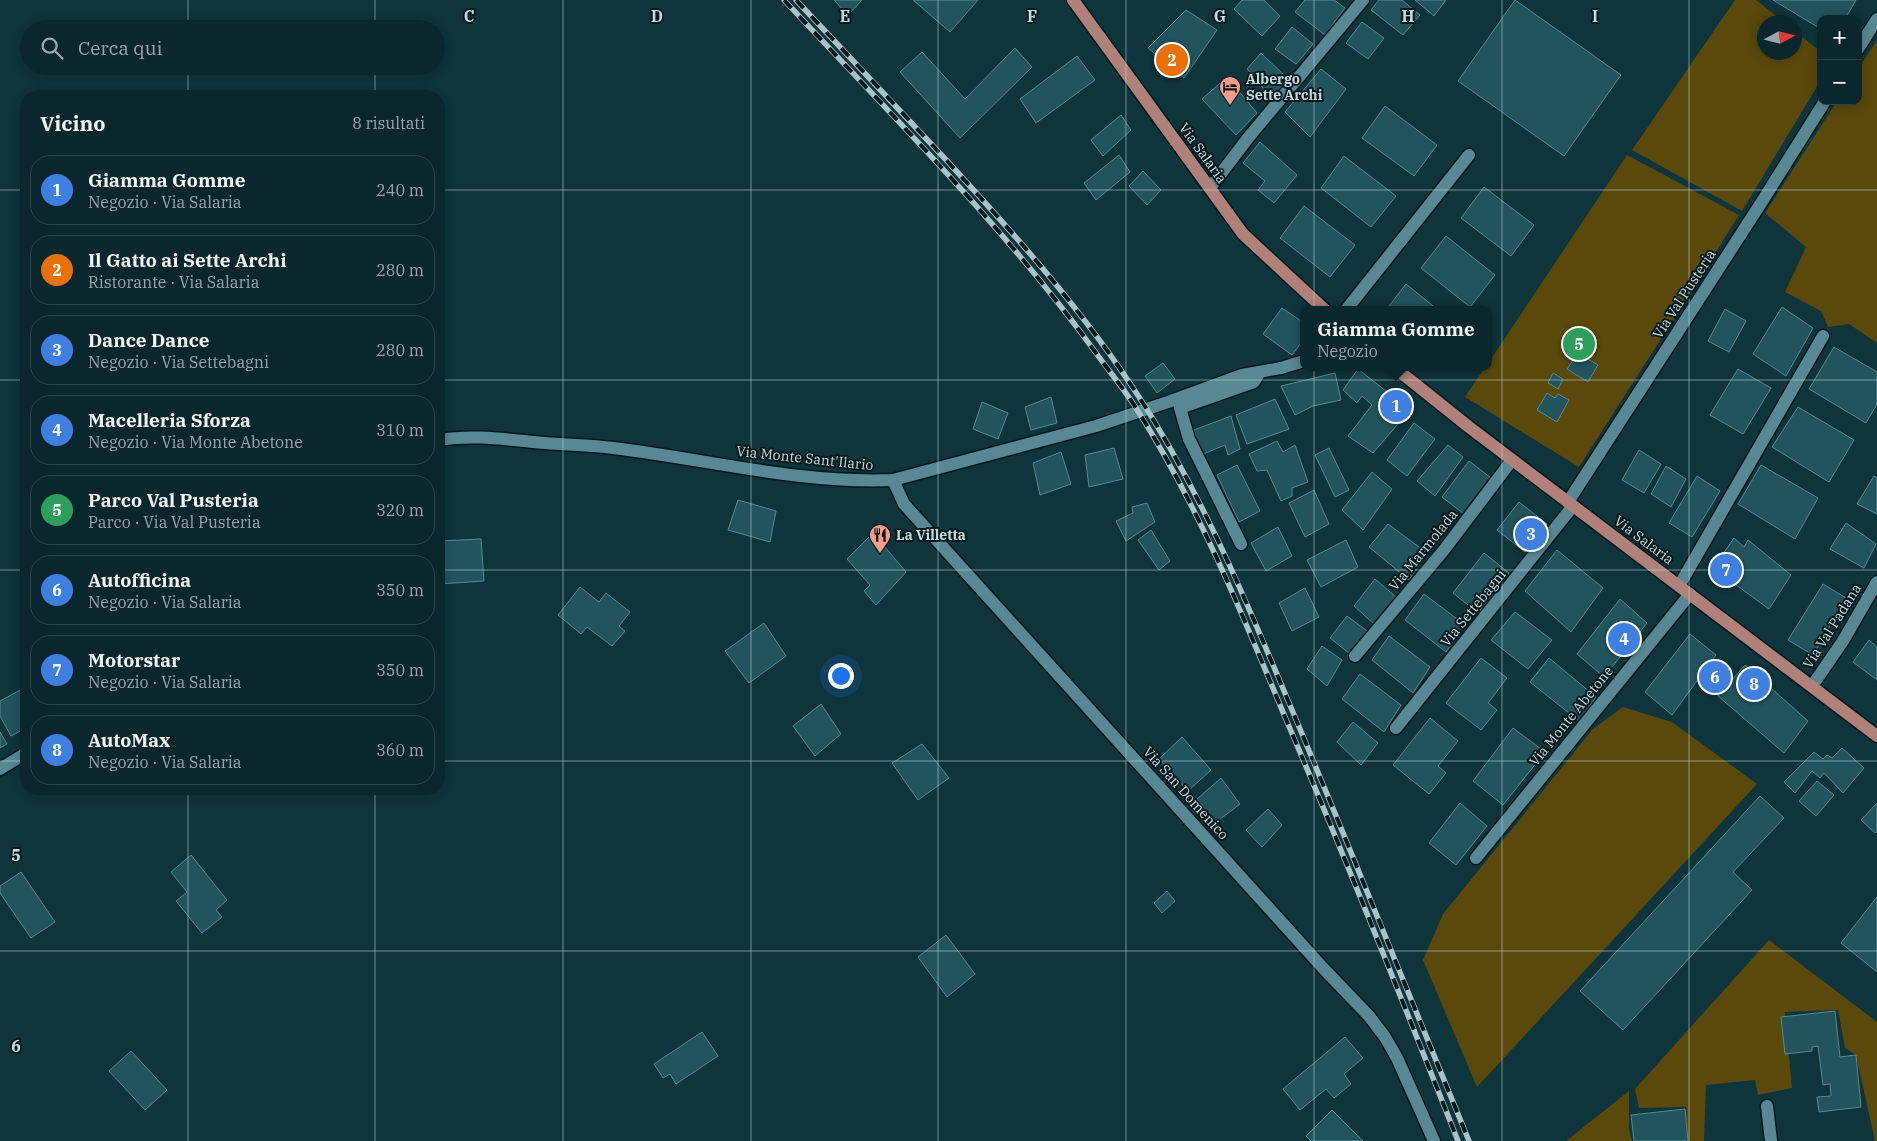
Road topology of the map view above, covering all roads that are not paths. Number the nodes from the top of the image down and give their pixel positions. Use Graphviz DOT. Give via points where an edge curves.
graph roads {
  1 [pos="1073,0"];
  2 [pos="1362,0"];
  3 [pos="1877,19"];
  4 [pos="1862,43"];
  5 [pos="1822,105"];
  6 [pos="1469,155"];
  7 [pos="1210,188"];
  8 [pos="1321,306"];
  9 [pos="1349,306"];
  10 [pos="1823,336"];
  11 [pos="1300,362"];
  12 [pos="1399,371"];
  13 [pos="1260,372"];
  14 [pos="445,439"];
  15 [pos="1512,460"];
  16 [pos="893,480"];
  17 [pos="1570,504"];
  18 [pos="1241,544"];
  19 [pos="1877,582"];
  20 [pos="1679,586"];
  21 [pos="1690,594"];
  22 [pos="1355,656"];
  23 [pos="1812,686"];
  24 [pos="1396,728"];
  25 [pos="1876,732"];
  26 [pos="20,757"];
  27 [pos="0,769"];
  28 [pos="1476,858"];
  29 [pos="1767,1106"];
  30 [pos="1434,1141"];
  31 [pos="1771,1141"];
  1 -- 7 [label="main road, Via Salaria"];
  2 -- 7 [label="street"];
  3 -- 4 [label="street"];
  5 -- 17 [label="street, Via Val Pusteria"];
  6 -- 9 [label="street"];
  7 -- 8 [label="main road, Via Salaria" via="1243,234"];
  10 -- 20 [label="street"];
  11 -- 13 [label="street, Via Monte Sant'Ilario"];
  12 -- 15 [label="main road, Via Salaria"];
  13 -- 16 [label="street, Via Monte Sant'Ilario" via="1242,375 1096,426"];
  13 -- 18 [label="street" via="1254,382 1180,408 1188,439"];
  14 -- 16 [label="street, Via Monte Sant'Ilario" via="491,438 613,448 782,474"];
  15 -- 17 [label="main road, Via Salaria"];
  15 -- 22 [label="street, Via Marmolada" via="1444,550"];
  16 -- 30 [label="street, Via San Domenico" via="904,504 1372,1020 1394,1052"];
  17 -- 20 [label="main road, Via Salaria"];
  17 -- 24 [label="street, Via Settebagni"];
  19 -- 23 [label="street, Via Val Padana"];
  20 -- 21 [label="main road, Via Salaria"];
  21 -- 23 [label="main road, Via Salaria"];
  21 -- 28 [label="street, Via Monte Abetone"];
  23 -- 25 [label="main road, Via Salaria"];
  26 -- 27 [label="street"];
  29 -- 31 [label="street"];
}
